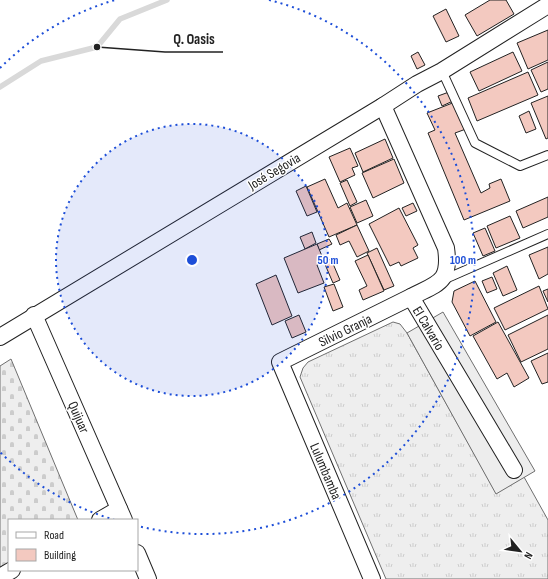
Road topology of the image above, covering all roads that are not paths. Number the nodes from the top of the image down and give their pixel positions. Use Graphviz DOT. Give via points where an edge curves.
graph roads {
  1 [pos="548,5"];
  2 [pos="442,71"];
  3 [pos="383,106"];
  4 [pos="548,155"];
  5 [pos="548,234"];
  6 [pos="443,280"];
  7 [pos="411,297"];
  8 [pos="34,315"];
  9 [pos="0,337"];
  10 [pos="280,362"];
  11 [pos="514,470"];
  12 [pos="122,515"];
  13 [pos="104,519"];
  14 [pos="138,555"];
  15 [pos="10,571"];
  16 [pos="0,577"];
  17 [pos="148,579"];
  18 [pos="372,579"];
  1 -- 2 [label="street, José Segovia"];
  2 -- 3 [label="street, José Segovia"];
  2 -- 4 [label="lane" via="475,143 520,166"];
  3 -- 6 [label="street" via="446,248 449,265"];
  3 -- 8 [label="street, José Segovia"];
  5 -- 6 [label="lane"];
  6 -- 7 [label="street, El Calvario"];
  7 -- 10 [label="street, Silvio Granja"];
  7 -- 11 [label="street, El Calvario"];
  8 -- 9 [label="street, José Segovia"];
  8 -- 12 [label="street, Quijuar"];
  10 -- 18 [label="street, Lulumbamba"];
  12 -- 13 [label="street"];
  14 -- 17 [label="street"];
  15 -- 16 [label="street"];
}
